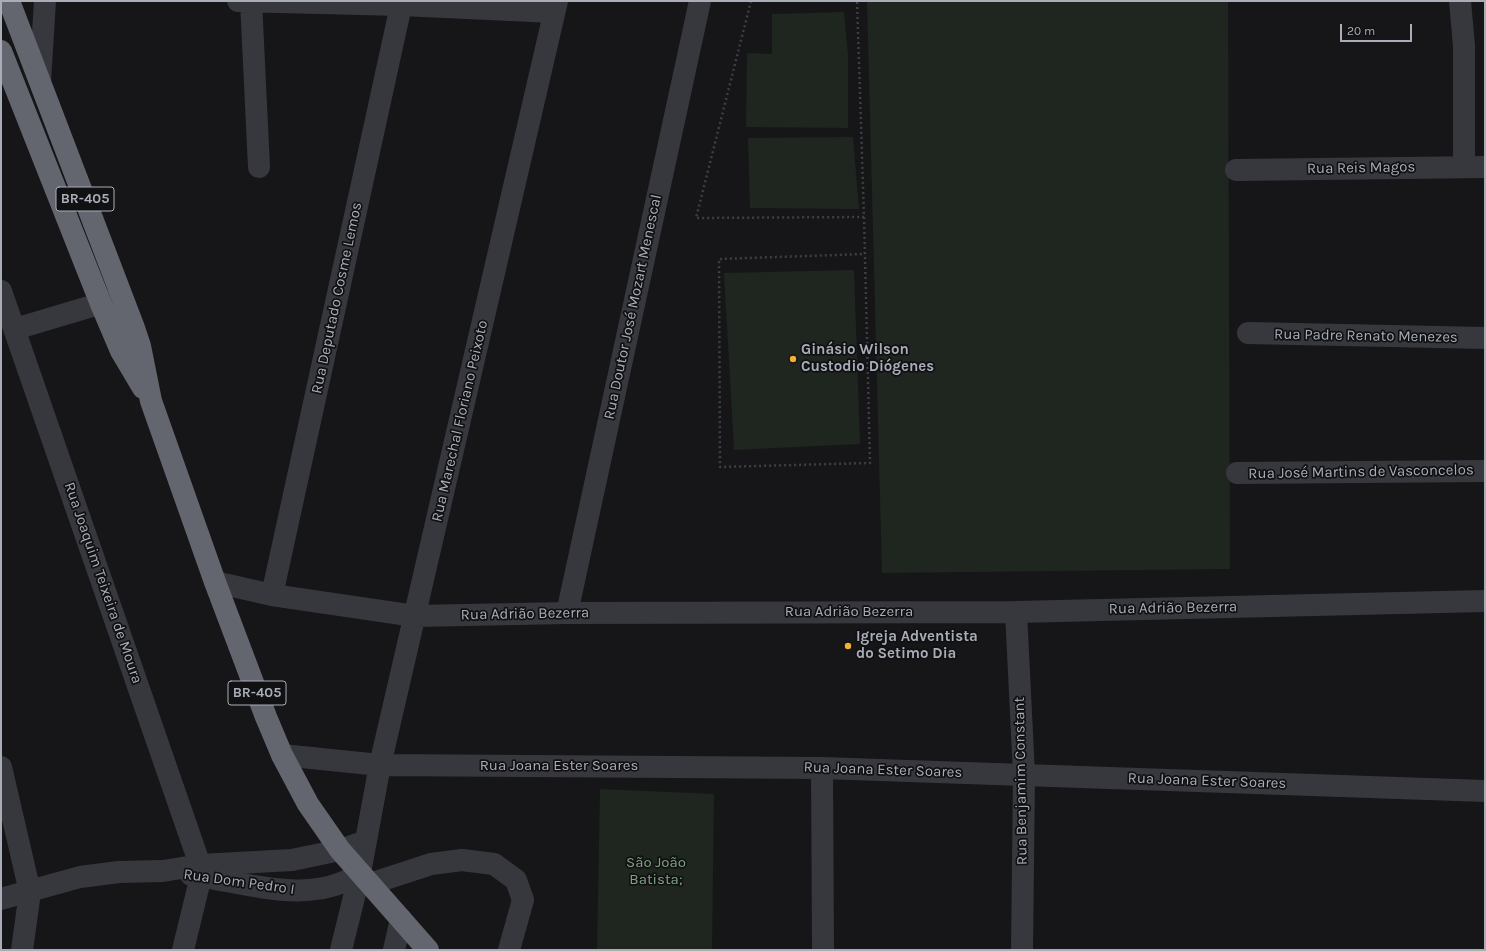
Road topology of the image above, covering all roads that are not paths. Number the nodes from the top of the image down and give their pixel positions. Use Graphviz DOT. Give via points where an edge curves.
graph roads {
  1 [pos="9,1"];
  2 [pos="45,1"];
  3 [pos="238,1"];
  4 [pos="251,1"];
  5 [pos="700,1"];
  6 [pos="1460,1"];
  7 [pos="401,3"];
  8 [pos="556,7"];
  9 [pos="1,51"];
  10 [pos="40,81"];
  11 [pos="260,167"];
  12 [pos="1474,167"];
  13 [pos="1236,170"];
  14 [pos="1,291"];
  15 [pos="122,297"];
  16 [pos="101,304"];
  17 [pos="15,329"];
  18 [pos="1248,333"];
  19 [pos="1485,338"];
  20 [pos="151,401"];
  21 [pos="1485,470"];
  22 [pos="1237,473"];
  23 [pos="215,582"];
  24 [pos="272,594"];
  25 [pos="1485,601"];
  26 [pos="1016,612"];
  27 [pos="567,613"];
  28 [pos="415,616"];
  29 [pos="282,755"];
  30 [pos="380,765"];
  31 [pos="1,767"];
  32 [pos="822,768"];
  33 [pos="1024,774"];
  34 [pos="1485,791"];
  35 [pos="366,842"];
  36 [pos="340,850"];
  37 [pos="201,871"];
  38 [pos="365,878"];
  39 [pos="30,892"];
  40 [pos="1,899"];
  41 [pos="401,919"];
  42 [pos="22,950"];
  43 [pos="184,950"];
  44 [pos="341,950"];
  45 [pos="394,950"];
  46 [pos="428,950"];
  47 [pos="509,950"];
  48 [pos="824,950"];
  49 [pos="1022,950"];
  1 -- 10 [label="highway, BR-405"];
  2 -- 10 [label="street"];
  3 -- 4 [label="street"];
  4 -- 7 [label="street"];
  4 -- 11 [label="street"];
  5 -- 27 [label="street, Rua Doutor José Mozart Menescal"];
  6 -- 12 [label="street"];
  7 -- 8 [label="street"];
  7 -- 24 [label="street, Rua Deputado Cosme Lemos"];
  8 -- 28 [label="street, Rua Marechal Floriano Peixoto"];
  9 -- 16 [label="highway, BR-405"];
  10 -- 15 [label="highway, BR-405"];
  12 -- 13 [label="street, Rua Reis Magos"];
  14 -- 17 [label="street, Rua Joaquim Teixeira de Moura"];
  15 -- 16 [label="street"];
  15 -- 20 [label="highway, BR-405" via="140,346"];
  16 -- 17 [label="street"];
  16 -- 20 [label="highway, BR-405" via="121,351"];
  17 -- 37 [label="street, Rua Joaquim Teixeira de Moura"];
  18 -- 19 [label="street, Rua Padre Renato Menezes"];
  20 -- 23 [label="highway, BR-405"];
  21 -- 22 [label="street, Rua José Martins de Vasconcelos"];
  23 -- 24 [label="street, Rua Adrião Bezerra"];
  23 -- 29 [label="highway, BR-405"];
  24 -- 28 [label="street, Rua Adrião Bezerra"];
  25 -- 26 [label="street, Rua Adrião Bezerra"];
  26 -- 27 [label="street, Rua Adrião Bezerra"];
  26 -- 33 [label="street, Rua Benjamim Constant"];
  27 -- 28 [label="street, Rua Adrião Bezerra"];
  28 -- 30 [label="street, Rua Marechal Floriano Peixoto"];
  29 -- 30 [label="street, Rua Joana Ester Soares"];
  29 -- 36 [label="highway, BR-405" via="308,804"];
  30 -- 32 [label="street, Rua Joana Ester Soares"];
  30 -- 35 [label="street, Rua Marechal Floriano Peixoto"];
  31 -- 39 [label="street"];
  32 -- 33 [label="street, Rua Joana Ester Soares"];
  32 -- 48 [label="street"];
  33 -- 34 [label="street, Rua Joana Ester Soares"];
  33 -- 49 [label="street, Rua Benjamim Constant"];
  35 -- 36 [label="street"];
  35 -- 38 [label="street, Rua Marechal Floriano Peixoto"];
  36 -- 37 [label="street, Rua Dom Pedro I" via="292,860"];
  36 -- 38 [label="highway, BR-405"];
  37 -- 38 [label="street, Rua Dom Pedro I" via="274,889 299,891 322,889"];
  37 -- 39 [label="street, Rua Dom Pedro I" via="119,872 80,877"];
  37 -- 43 [label="street"];
  38 -- 41 [label="highway, BR-405"];
  38 -- 44 [label="street, Rua Marechal Floriano Peixoto"];
  38 -- 47 [label="street, Rua Dom Pedro I" via="462,860 494,864 516,880 523,900"];
  39 -- 40 [label="street, Rua Dom Pedro I"];
  39 -- 42 [label="street"];
  41 -- 45 [label="street"];
  41 -- 46 [label="highway, BR-405"];
}
